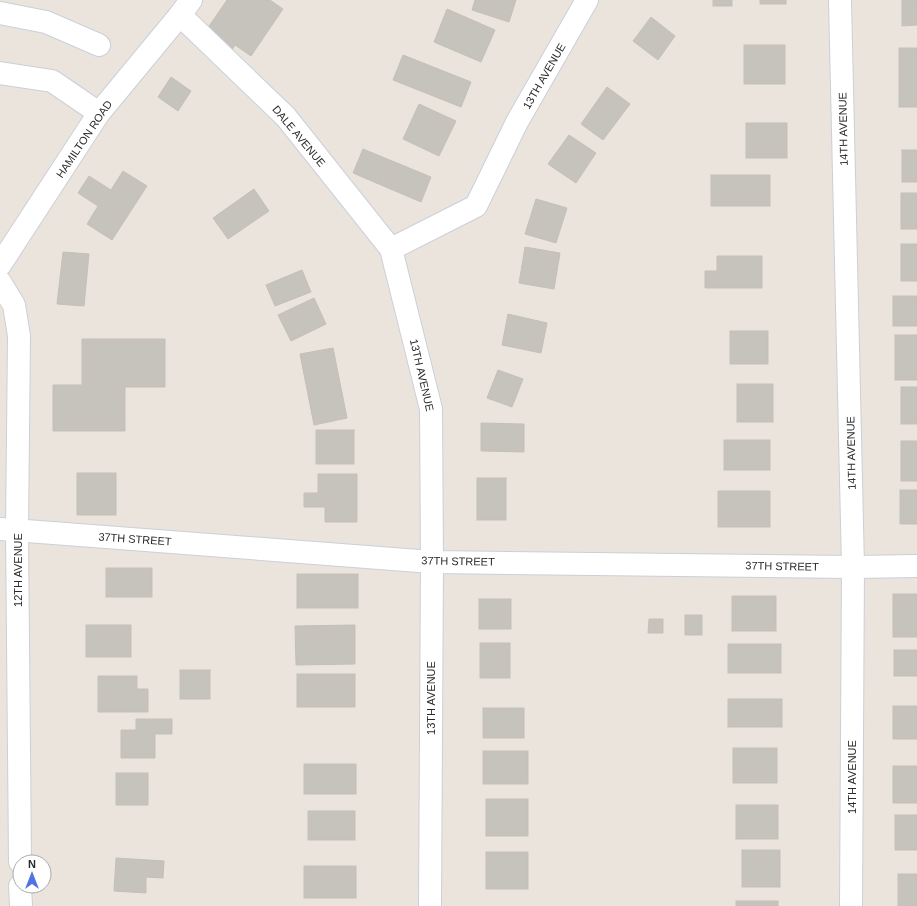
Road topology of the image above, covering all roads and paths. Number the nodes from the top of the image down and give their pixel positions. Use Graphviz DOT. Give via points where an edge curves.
graph roads {
  1 [pos="588,0"];
  2 [pos="840,0"];
  3 [pos="185,8"];
  4 [pos="0,13"];
  5 [pos="99,45"];
  6 [pos="0,73"];
  7 [pos="98,113"];
  8 [pos="391,249"];
  9 [pos="0,265"];
  10 [pos="0,282"];
  11 [pos="9,529"];
  12 [pos="432,562"];
  13 [pos="917,566"];
  14 [pos="854,567"];
  15 [pos="20,854"];
  16 [pos="20,894"];
  17 [pos="20,906"];
  18 [pos="430,906"];
  19 [pos="851,906"];
  1 -- 8 [label="street, 13TH AVENUE" via="517,122 476,206"];
  2 -- 14 [label="street, 14TH AVENUE"];
  3 -- 7 [label="street, HAMILTON ROAD"];
  3 -- 8 [label="street, DALE AVENUE" via="286,117"];
  4 -- 5 [label="street" via="46,22"];
  6 -- 7 [label="street" via="52,81"];
  7 -- 9 [label="street, HAMILTON ROAD"];
  8 -- 12 [label="street, 13TH AVENUE" via="431,409"];
  10 -- 11 [label="street, 12TH AVENUE" via="14,305 19,336"];
  11 -- 12 [label="street, 37TH STREET"];
  11 -- 15 [label="street, 12TH AVENUE"];
  12 -- 14 [label="street, 37TH STREET"];
  12 -- 18 [label="street, 13TH AVENUE"];
  13 -- 14 [label="street, 37TH STREET"];
  14 -- 19 [label="street, 14TH AVENUE"];
  16 -- 17 [label="street"];
}
